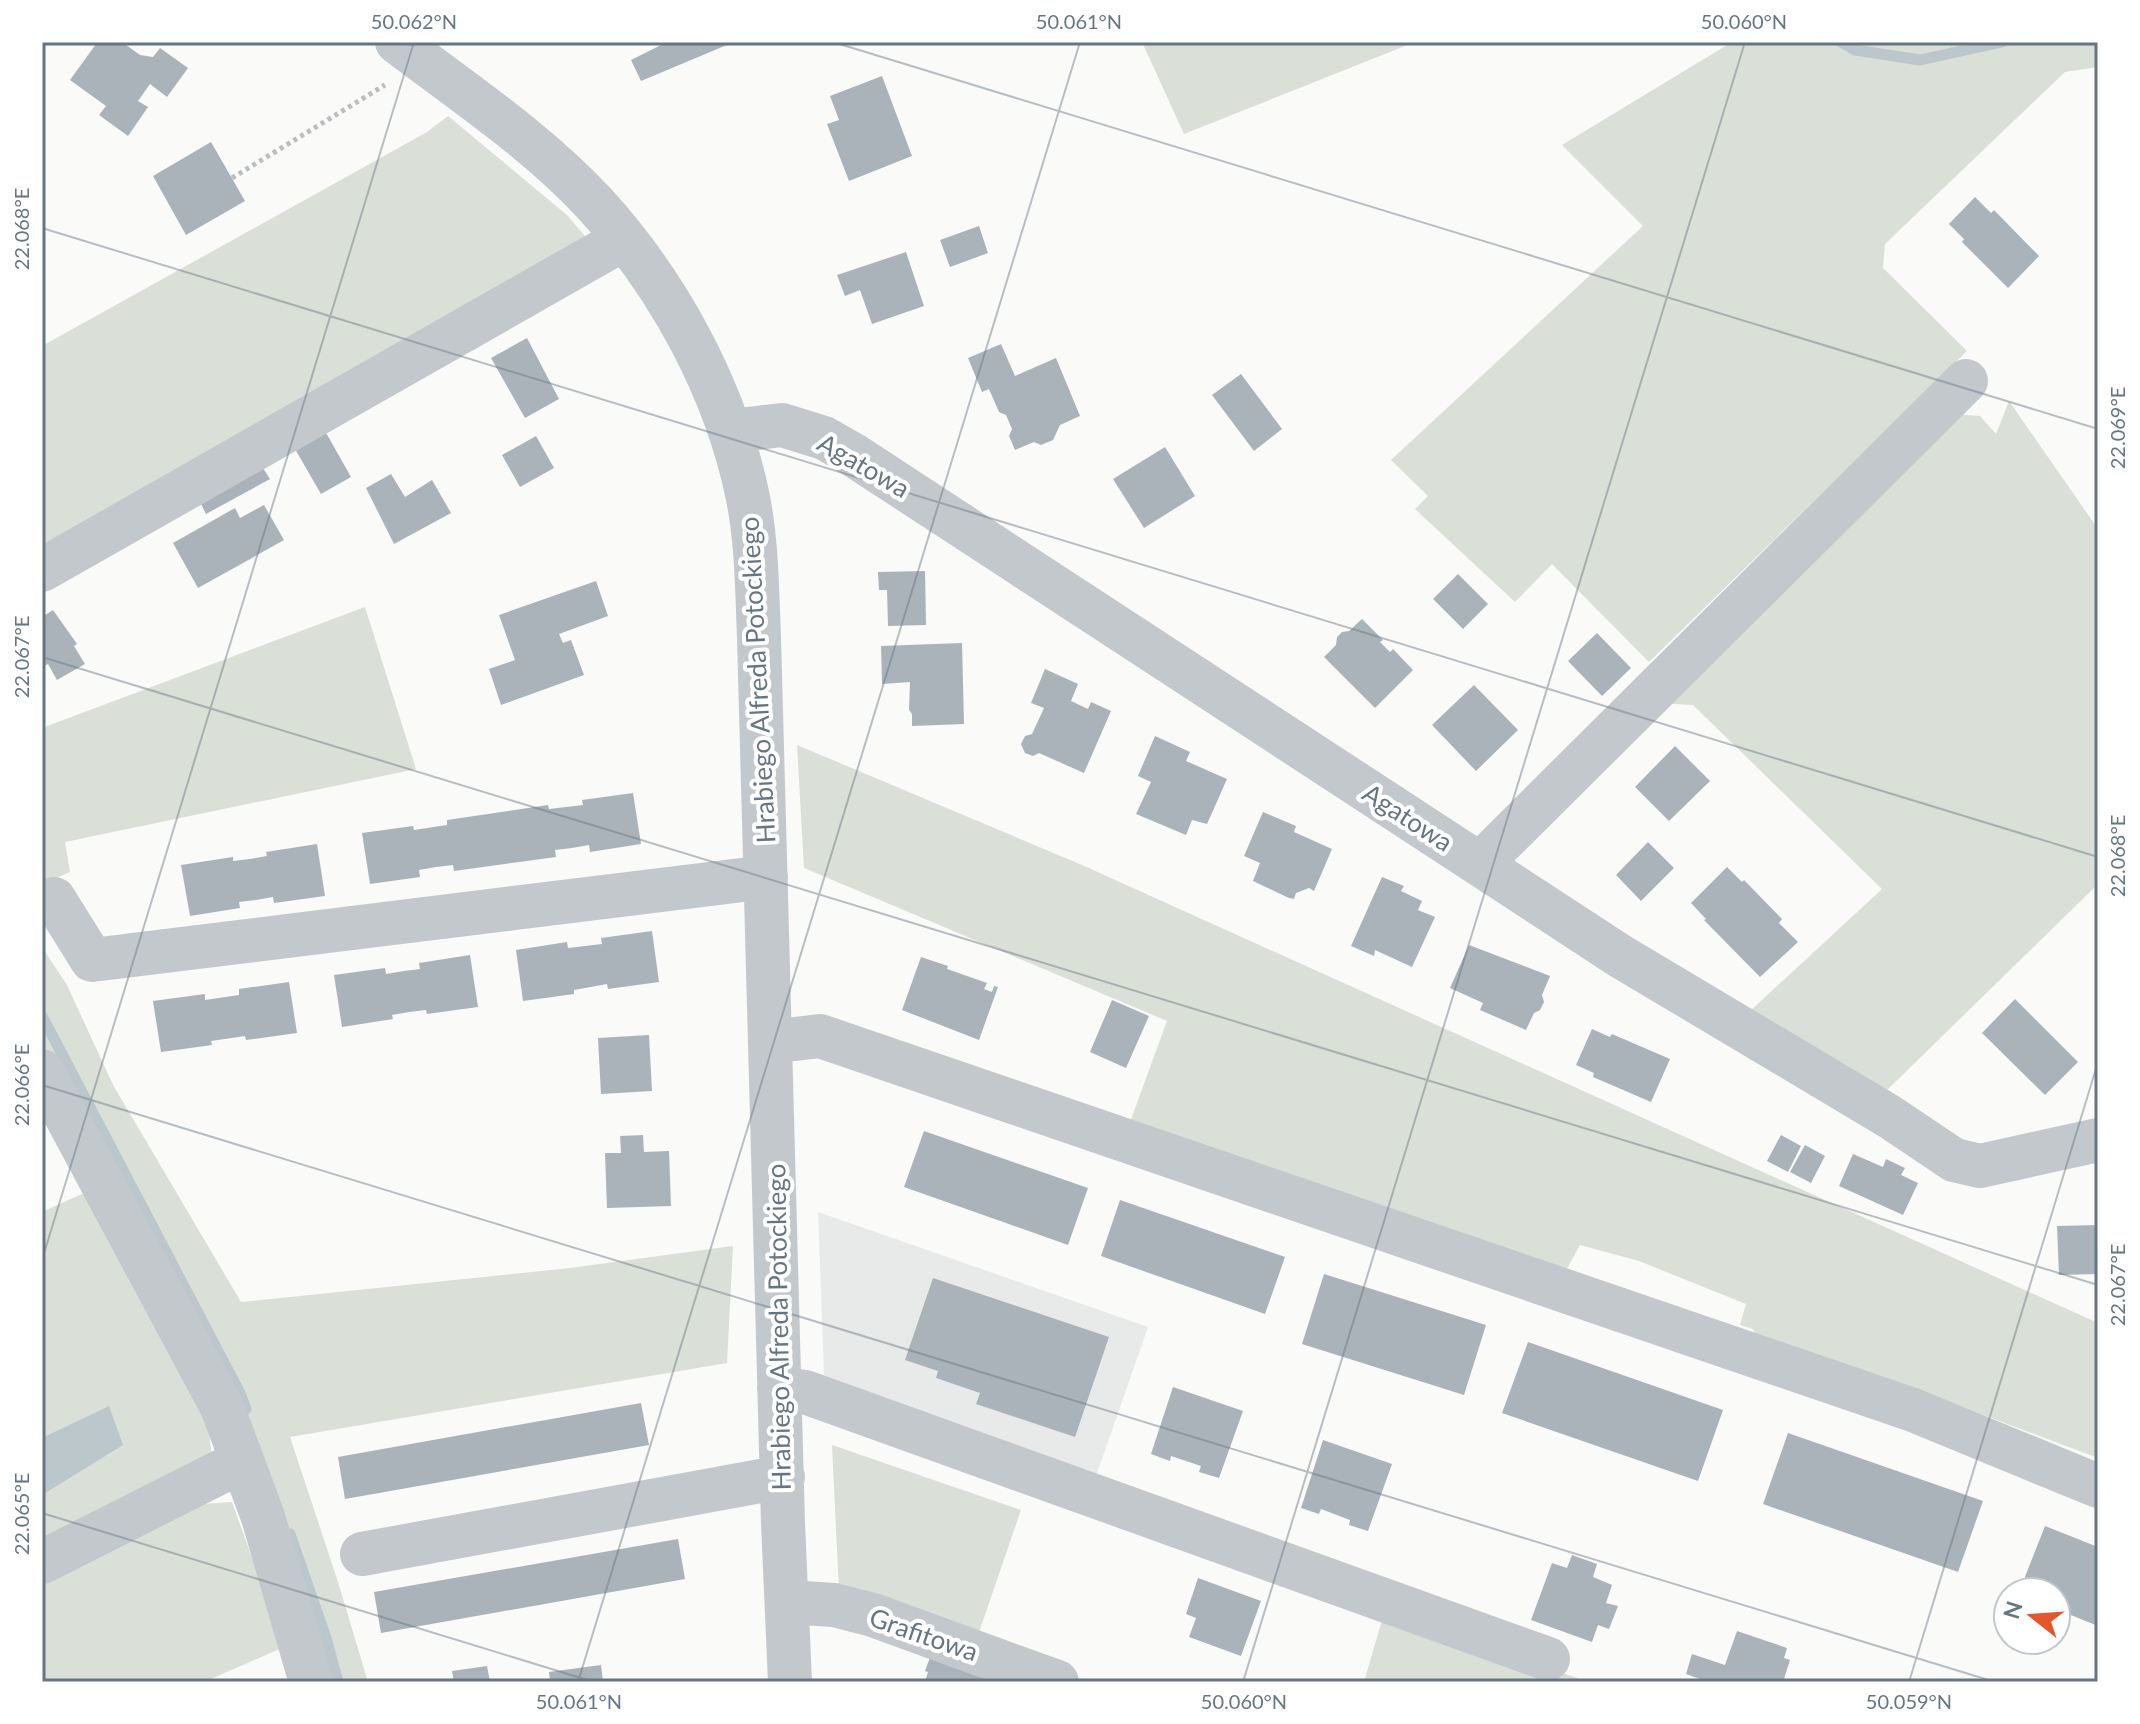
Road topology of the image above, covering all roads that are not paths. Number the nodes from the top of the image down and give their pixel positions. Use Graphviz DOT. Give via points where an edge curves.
graph roads {
  1 [pos="397,42"];
  2 [pos="624,239"];
  3 [pos="1966,381"];
  4 [pos="730,431"];
  5 [pos="42,570"];
  6 [pos="1480,864"];
  7 [pos="766,877"];
  8 [pos="54,899"];
  9 [pos="770,1042"];
  10 [pos="42,1071"];
  11 [pos="2098,1140"];
  12 [pos="779,1388"];
  13 [pos="242,1461"];
  14 [pos="783,1477"];
  15 [pos="2098,1486"];
  16 [pos="362,1554"];
  17 [pos="42,1562"];
  18 [pos="787,1602"];
  19 [pos="1548,1659"];
  20 [pos="311,1682"];
  21 [pos="790,1682"];
  22 [pos="1057,1682"];
  1 -- 2 [label="street, Hrabiego Alfreda Potockiego" via="561,170"];
  2 -- 4 [label="street, Hrabiego Alfreda Potockiego" via="695,350"];
  2 -- 5 [label="street"];
  3 -- 6 [label="street"];
  4 -- 6 [label="street, Agatowa" via="782,425 824,438"];
  4 -- 7 [label="street, Hrabiego Alfreda Potockiego" via="748,498 757,568"];
  6 -- 11 [label="street, Agatowa" via="1954,1160 1980,1166"];
  7 -- 8 [label="street, Hrabiego Alfreda Potockiego" via="92,960"];
  7 -- 9 [label="street, Hrabiego Alfreda Potockiego"];
  9 -- 12 [label="street, Hrabiego Alfreda Potockiego"];
  9 -- 15 [label="street" via="820,1036 835,1041 1913,1410"];
  10 -- 13 [label="street" via="222,1407"];
  12 -- 14 [label="street, Hrabiego Alfreda Potockiego"];
  12 -- 19 [label="street" via="805,1392"];
  13 -- 17 [label="street"];
  13 -- 20 [label="street"];
  14 -- 16 [label="street"];
  14 -- 18 [label="street, Hrabiego Alfreda Potockiego"];
  18 -- 21 [label="street, Hrabiego Alfreda Potockiego"];
  18 -- 22 [label="street, Grafitowa" via="834,1605 873,1615"];
}
